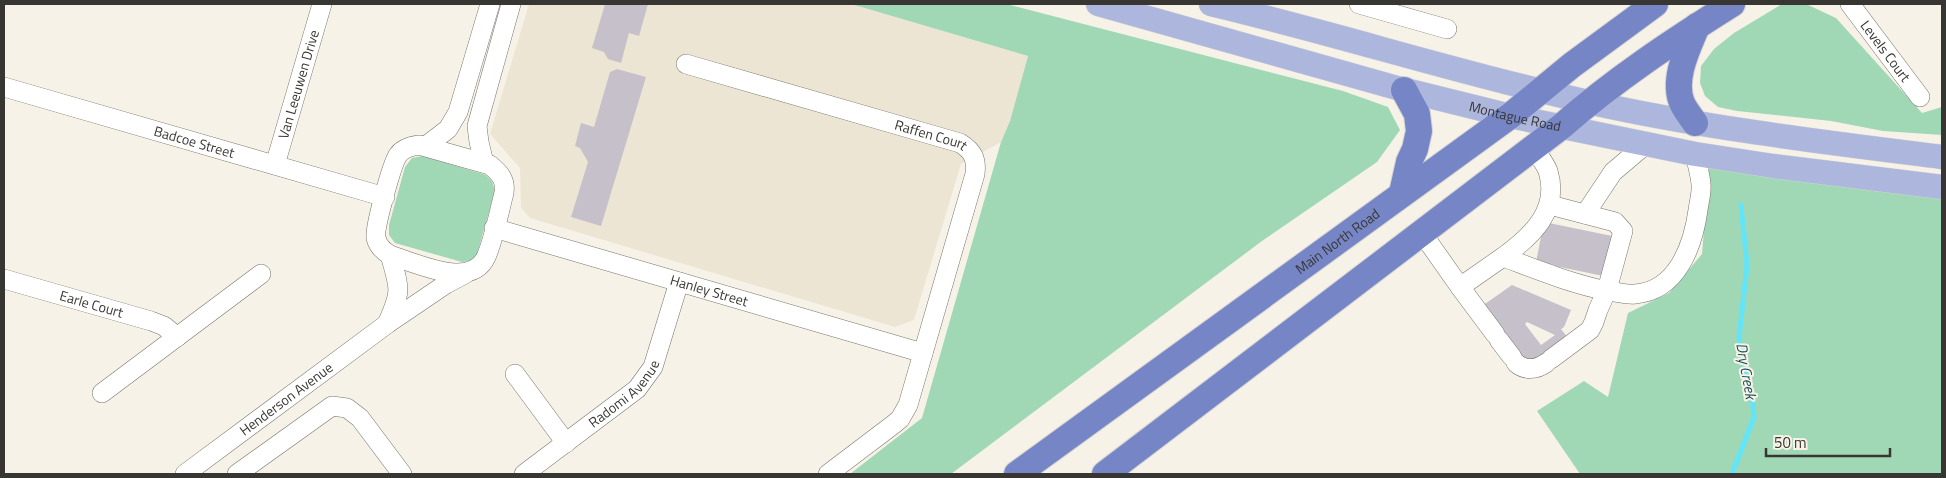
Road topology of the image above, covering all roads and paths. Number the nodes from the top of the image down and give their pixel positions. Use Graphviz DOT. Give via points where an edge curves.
graph roads {
  1 [pos="322,4"];
  2 [pos="490,4"];
  3 [pos="511,4"];
  4 [pos="1098,4"];
  5 [pos="1211,4"];
  6 [pos="1358,4"];
  7 [pos="1655,4"];
  8 [pos="1732,4"];
  9 [pos="1850,4"];
  10 [pos="1697,26"];
  11 [pos="1447,29"];
  12 [pos="686,64"];
  13 [pos="4,87"];
  14 [pos="1404,90"];
  15 [pos="1542,91"];
  16 [pos="1920,97"];
  17 [pos="1589,102"];
  18 [pos="1510,116"];
  19 [pos="1695,123"];
  20 [pos="1562,126"];
  21 [pos="1646,144"];
  22 [pos="426,146"];
  23 [pos="1534,148"];
  24 [pos="1695,154"];
  25 [pos="1942,158"];
  26 [pos="484,164"];
  27 [pos="275,166"];
  28 [pos="1942,187"];
  29 [pos="1402,193"];
  30 [pos="385,197"];
  31 [pos="1550,205"];
  32 [pos="1585,214"];
  33 [pos="494,228"];
  34 [pos="1422,234"];
  35 [pos="390,255"];
  36 [pos="1503,257"];
  37 [pos="261,274"];
  38 [pos="465,274"];
  39 [pos="4,279"];
  40 [pos="679,282"];
  41 [pos="1460,287"];
  42 [pos="1608,290"];
  43 [pos="387,324"];
  44 [pos="177,337"];
  45 [pos="923,354"];
  46 [pos="515,374"];
  47 [pos="102,393"];
  48 [pos="566,442"];
  49 [pos="185,474"];
  50 [pos="237,474"];
  51 [pos="402,474"];
  52 [pos="524,474"];
  53 [pos="828,474"];
  54 [pos="1016,474"];
  55 [pos="1105,474"];
  1 -- 27 [label="street, Van Leeuwen Drive"];
  2 -- 22 [label="street" via="458,112 448,130"];
  3 -- 26 [label="street" via="477,126"];
  4 -- 14 [label="main road, Montague Road"];
  5 -- 15 [label="main road, Montague Road"];
  6 -- 11 [label="street"];
  7 -- 15 [label="highway, Main North Road"];
  8 -- 10 [label="highway"];
  9 -- 16 [label="street, Levels Court"];
  10 -- 17 [label="highway"];
  10 -- 19 [label="highway" via="1682,65 1678,91 1682,104"];
  12 -- 45 [label="street, Raffen Court" via="960,143 974,155 975,174"];
  13 -- 27 [label="street, Badcoe Street"];
  14 -- 18 [label="main road, Montague Road"];
  14 -- 29 [label="highway" via="1417,114 1419,131"];
  15 -- 17 [label="main road, Montague Road"];
  15 -- 18 [label="highway, Main North Road"];
  17 -- 19 [label="main road, Montague Road"];
  17 -- 20 [label="highway"];
  18 -- 20 [label="main road, Montague Road"];
  18 -- 29 [label="highway, Main North Road"];
  19 -- 25 [label="main road, Montague Road"];
  20 -- 21 [label="main road, Montague Road"];
  20 -- 23 [label="highway"];
  21 -- 24 [label="main road, Montague Road"];
  21 -- 32 [label="street" via="1613,172"];
  22 -- 26 [label="street"];
  22 -- 30 [label="street" via="412,146 399,154"];
  23 -- 31 [label="street" via="1548,170"];
  23 -- 34 [label="highway"];
  24 -- 28 [label="main road, Montague Road"];
  24 -- 42 [label="street" via="1702,185 1696,228 1682,263 1672,276 1647,292 1633,294"];
  26 -- 33 [label="street" via="498,171 505,182"];
  27 -- 30 [label="street, Badcoe Street"];
  29 -- 54 [label="highway, Main North Road"];
  30 -- 35 [label="street" via="376,238 383,251"];
  31 -- 32 [label="street"];
  31 -- 36 [label="street" via="1525,241"];
  32 -- 42 [label="street" via="1615,222 1623,231"];
  33 -- 38 [label="street" via="486,257 480,266"];
  33 -- 40 [label="street, Hanley Street"];
  34 -- 41 [label="street"];
  34 -- 55 [label="highway"];
  35 -- 38 [label="street"];
  35 -- 43 [label="street" via="399,290"];
  36 -- 41 [label="street"];
  36 -- 42 [label="street" via="1574,284"];
  37 -- 44 [label="street"];
  38 -- 43 [label="street, Henderson Avenue"];
  39 -- 44 [label="street, Earle Court" via="151,321 164,326"];
  40 -- 45 [label="street, Hanley Street"];
  40 -- 48 [label="street, Radomi Avenue" via="653,367 646,378 637,389"];
  41 -- 42 [label="street" via="1514,360 1521,367 1530,369 1549,361 1590,330"];
  43 -- 49 [label="street, Henderson Avenue"];
  44 -- 47 [label="street"];
  45 -- 53 [label="street, Raffen Court" via="908,406 900,419"];
  46 -- 48 [label="street"];
  48 -- 52 [label="street, Radomi Avenue"];
  50 -- 51 [label="street" via="332,406 347,408 360,418"];
}
